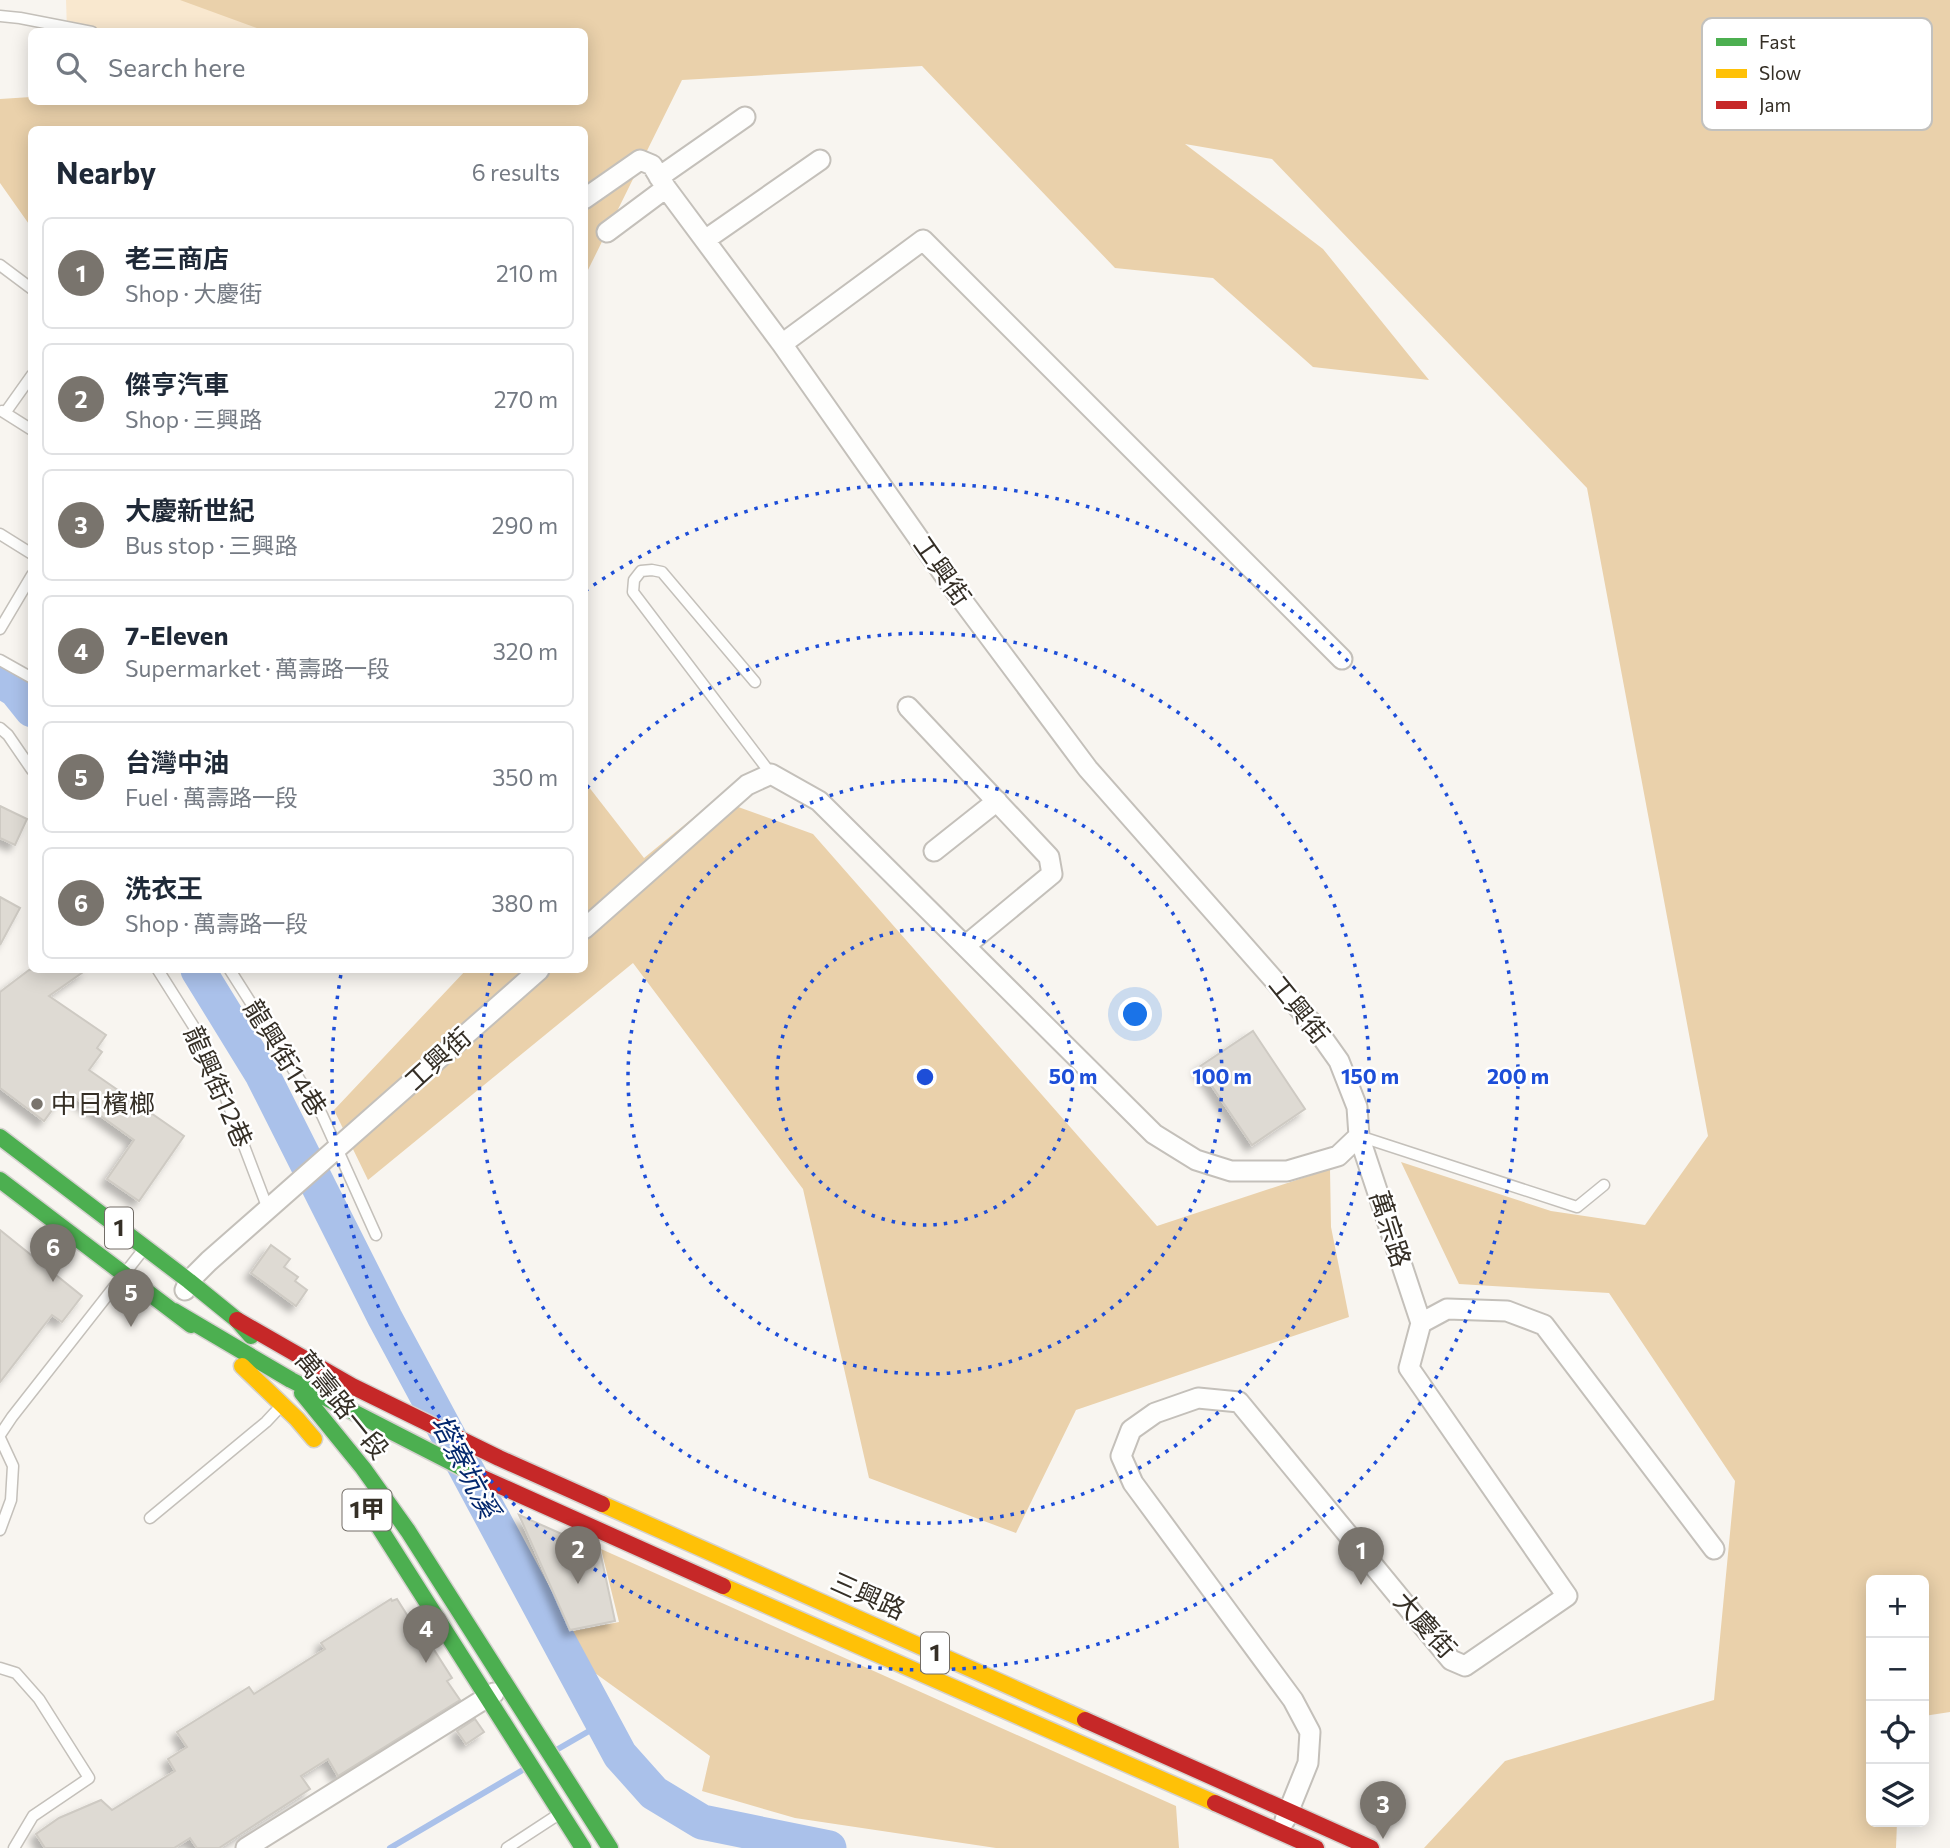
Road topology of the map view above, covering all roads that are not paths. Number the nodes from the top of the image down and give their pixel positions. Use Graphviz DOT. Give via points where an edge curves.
graph roads {
  1 [pos="0,16"];
  2 [pos="71,28"];
  3 [pos="745,117"];
  4 [pos="820,160"];
  5 [pos="663,183"];
  6 [pos="588,196"];
  7 [pos="607,232"];
  8 [pos="705,240"];
  9 [pos="0,265"];
  10 [pos="28,286"];
  11 [pos="782,344"];
  12 [pos="28,381"];
  13 [pos="3,412"];
  14 [pos="28,428"];
  15 [pos="0,534"];
  16 [pos="28,552"];
  17 [pos="28,582"];
  18 [pos="0,629"];
  19 [pos="1342,659"];
  20 [pos="0,660"];
  21 [pos="28,676"];
  22 [pos="755,682"];
  23 [pos="908,708"];
  24 [pos="0,728"];
  25 [pos="28,765"];
  26 [pos="771,774"];
  27 [pos="997,802"];
  28 [pos="934,851"];
  29 [pos="588,925"];
  30 [pos="965,946"];
  31 [pos="160,973"];
  32 [pos="232,973"];
  33 [pos="536,973"];
  34 [pos="1359,1136"];
  35 [pos="0,1137"];
  36 [pos="337,1148"];
  37 [pos="0,1180"];
  38 [pos="1604,1185"];
  39 [pos="268,1209"];
  40 [pos="376,1236"];
  41 [pos="144,1248"];
  42 [pos="124,1274"];
  43 [pos="189,1281"];
  44 [pos="174,1311"];
  45 [pos="237,1320"];
  46 [pos="1421,1323"];
  47 [pos="300,1356"];
  48 [pos="291,1380"];
  49 [pos="283,1405"];
  50 [pos="386,1430"];
  51 [pos="0,1437"];
  52 [pos="324,1451"];
  53 [pos="363,1468"];
  54 [pos="356,1491"];
  55 [pos="150,1518"];
  56 [pos="0,1530"];
  57 [pos="1714,1549"];
  58 [pos="0,1668"];
  59 [pos="506,1685"];
  60 [pos="486,1698"];
  61 [pos="580,1801"];
  62 [pos="1289,1811"];
  63 [pos="561,1813"];
  64 [pos="1280,1831"];
  65 [pos="14,1848"];
  66 [pos="246,1848"];
  67 [pos="507,1848"];
  68 [pos="583,1848"];
  69 [pos="610,1848"];
  70 [pos="1316,1848"];
  71 [pos="1371,1848"];
  1 -- 2 [label="lane"];
  3 -- 5 [label="street"];
  4 -- 8 [label="street"];
  5 -- 6 [label="street" via="652,165 640,159"];
  5 -- 7 [label="street"];
  5 -- 8 [label="street, 工興街"];
  8 -- 11 [label="street, 工興街"];
  9 -- 10 [label="lane"];
  11 -- 19 [label="street" via="923,240"];
  11 -- 34 [label="street, 工興街" via="959,596 1088,769 1312,1023 1339,1061 1357,1107"];
  12 -- 13 [label="lane"];
  13 -- 14 [label="lane"];
  15 -- 16 [label="lane"];
  17 -- 18 [label="lane"];
  20 -- 21 [label="lane"];
  22 -- 26 [label="lane" via="662,572 641,571 632,592"];
  23 -- 27 [label="street"];
  24 -- 25 [label="lane"];
  26 -- 29 [label="street" via="747,785"];
  26 -- 30 [label="street" via="819,801"];
  27 -- 28 [label="street"];
  27 -- 30 [label="street" via="1049,857 1052,874"];
  30 -- 34 [label="street" via="1154,1134 1196,1160 1231,1171 1287,1171 1338,1157"];
  31 -- 39 [label="lane, 龍興街12巷" via="206,1046"];
  32 -- 36 [label="lane, 龍興街14巷" via="323,1115"];
  33 -- 36 [label="street, 工興街"];
  34 -- 38 [label="lane" via="1577,1207"];
  34 -- 46 [label="street, 萬宗路"];
  35 -- 41 [label="main road, 萬壽路一段 / 1"];
  36 -- 39 [label="street, 工興街"];
  36 -- 40 [label="lane, 龍興街14巷"];
  37 -- 42 [label="main road, 萬壽路一段 / 1"];
  39 -- 43 [label="street"];
  41 -- 42 [label="lane"];
  41 -- 43 [label="main road, 萬壽路一段 / 1"];
  42 -- 44 [label="main road, 萬壽路一段 / 1"];
  42 -- 51 [label="lane"];
  43 -- 44 [label="street"];
  43 -- 45 [label="main road, 萬壽路一段 / 1"];
  44 -- 48 [label="main road, 1"];
  44 -- 49 [label="main road, 萬壽路一段"];
  45 -- 47 [label="main road, 1"];
  45 -- 48 [label="main road, 萬壽路一段 / 1甲"];
  46 -- 57 [label="street" via="1447,1310 1459,1310 1507,1311 1545,1325"];
  46 -- 62 [label="street, 大慶街" via="1409,1368 1567,1596 1465,1666 1451,1660 1239,1402 1198,1398 1155,1413 1131,1430 1121,1457 1133,1483 1293,1700 1310,1732 1308,1763"];
  47 -- 48 [label="lane"];
  47 -- 62 [label="main road, 三興路 / 1" via="382,1402 499,1458"];
  48 -- 49 [label="lane"];
  48 -- 50 [label="main road, 1"];
  48 -- 53 [label="main road, 萬壽路一段 / 1甲"];
  49 -- 52 [label="main road, 萬壽路一段"];
  49 -- 55 [label="lane"];
  50 -- 53 [label="main road" via="364,1436 357,1444"];
  50 -- 64 [label="main road, 三興路 / 1" via="493,1484"];
  51 -- 56 [label="lane" via="13,1466 12,1500"];
  53 -- 59 [label="main road, 萬壽路一段 / 1甲"];
  54 -- 60 [label="main road, 萬壽路一段 / 1甲"];
  58 -- 65 [label="lane" via="16,1673 39,1699 89,1778 33,1816"];
  59 -- 60 [label="street"];
  59 -- 61 [label="main road, 萬壽路一段 / 1甲"];
  60 -- 63 [label="main road, 萬壽路一段 / 1甲"];
  60 -- 66 [label="street"];
  61 -- 63 [label="lane"];
  61 -- 69 [label="main road, 萬壽路一段 / 1甲"];
  62 -- 64 [label="street, 大慶街"];
  62 -- 71 [label="main road, 三興路 / 1"];
  63 -- 67 [label="lane"];
  63 -- 68 [label="main road, 萬壽路一段 / 1甲"];
  64 -- 70 [label="main road, 三興路 / 1"];
}
